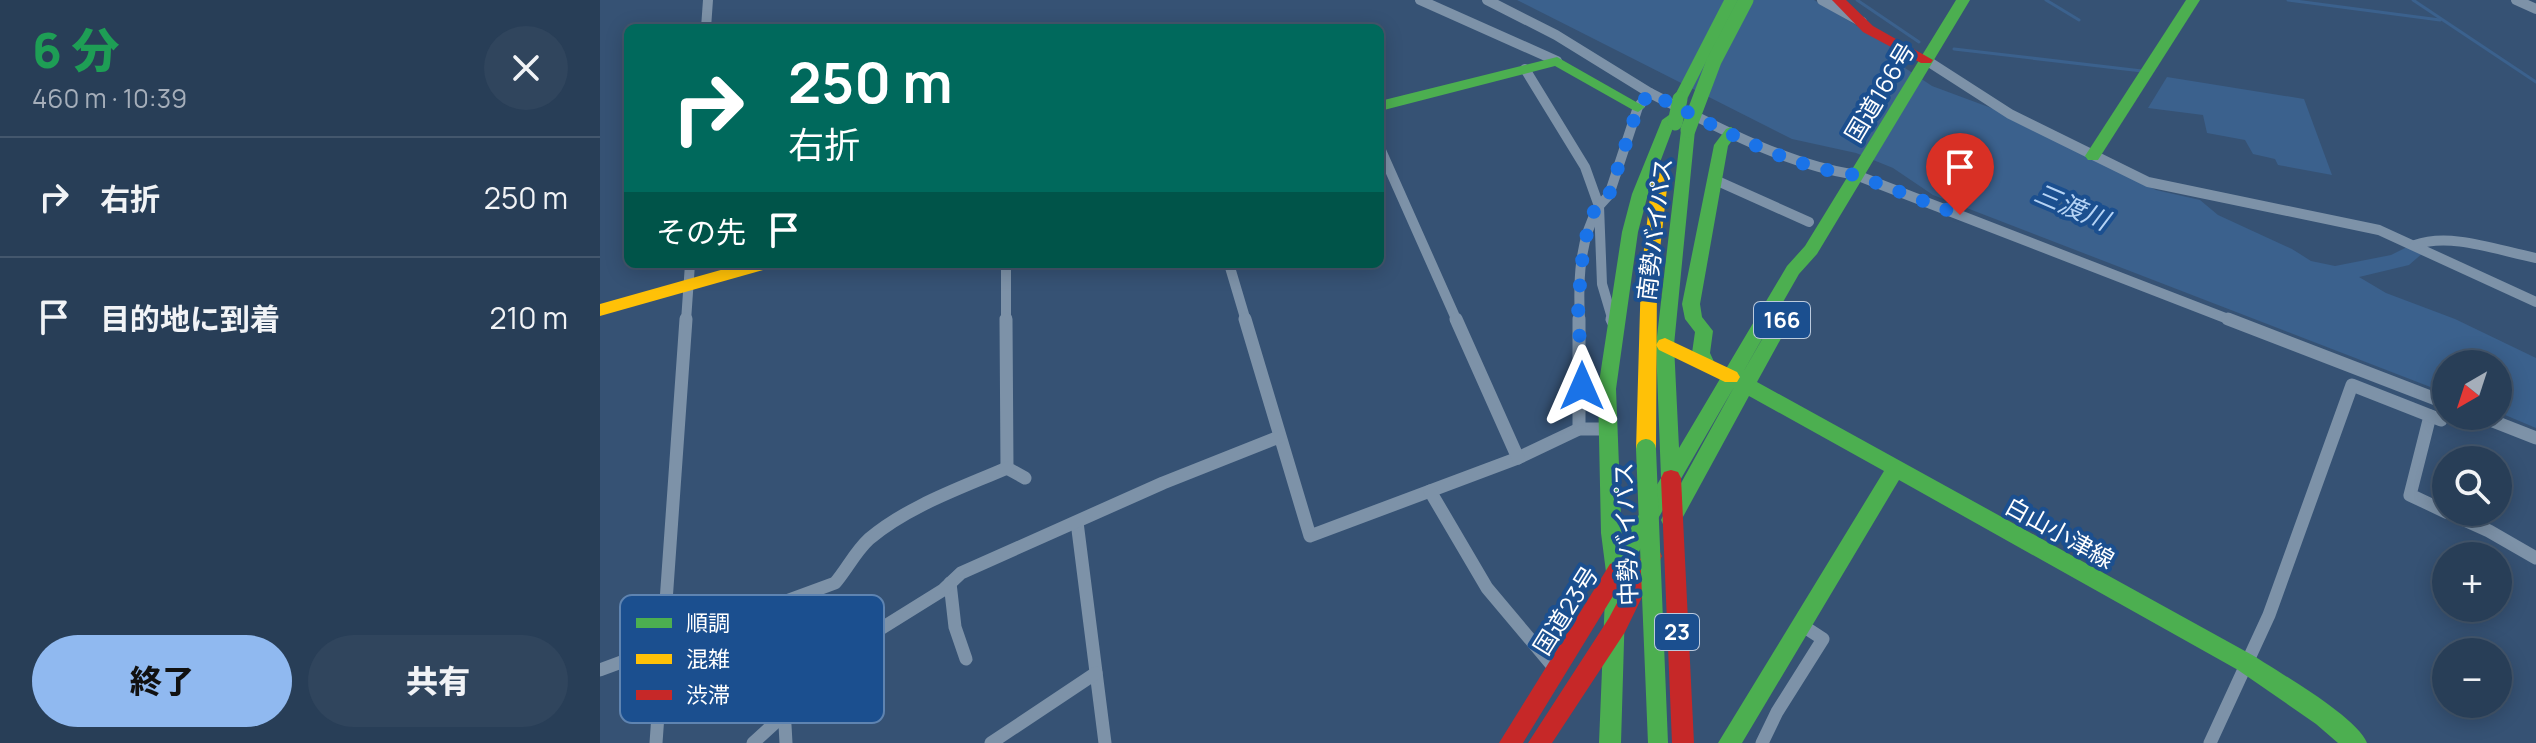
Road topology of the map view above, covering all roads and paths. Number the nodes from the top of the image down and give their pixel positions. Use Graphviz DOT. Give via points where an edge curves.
graph roads {
  1 [pos="708,0"];
  2 [pos="1420,0"];
  3 [pos="1487,0"];
  4 [pos="1731,0"];
  5 [pos="1746,0"];
  6 [pos="1822,0"];
  7 [pos="1839,0"];
  8 [pos="1963,0"];
  9 [pos="2193,0"];
  10 [pos="2516,0"];
  11 [pos="2536,9"];
  12 [pos="1862,22"];
  13 [pos="706,24"];
  14 [pos="1926,60"];
  15 [pos="1557,61"];
  16 [pos="1525,69"];
  17 [pos="1644,100"];
  18 [pos="1384,105"];
  19 [pos="1677,124"];
  20 [pos="1731,132"];
  21 [pos="2093,156"];
  22 [pos="1384,157"];
  23 [pos="1856,175"];
  24 [pos="1713,179"];
  25 [pos="1599,206"];
  26 [pos="1809,222"];
  27 [pos="2415,245"];
  28 [pos="2536,258"];
  29 [pos="690,268"];
  30 [pos="750,268"];
  31 [pos="1006,268"];
  32 [pos="1230,268"];
  33 [pos="688,285"];
  34 [pos="2536,302"];
  35 [pos="600,310"];
  36 [pos="1616,326"];
  37 [pos="1703,340"];
  38 [pos="1669,347"];
  39 [pos="1706,364"];
  40 [pos="1739,382"];
  41 [pos="2432,397"];
  42 [pos="2430,416"];
  43 [pos="1579,429"];
  44 [pos="1607,429"];
  45 [pos="2512,429"];
  46 [pos="1279,437"];
  47 [pos="2536,438"];
  48 [pos="1518,458"];
  49 [pos="1007,468"];
  50 [pos="1896,468"];
  51 [pos="1670,477"];
  52 [pos="1025,478"];
  53 [pos="1430,491"];
  54 [pos="2432,505"];
  55 [pos="1671,520"];
  56 [pos="1077,522"];
  57 [pos="2478,526"];
  58 [pos="1611,533"];
  59 [pos="2536,558"];
  60 [pos="1616,572"];
  61 [pos="950,583"];
  62 [pos="667,595"];
  63 [pos="802,595"];
  64 [pos="1800,624"];
  65 [pos="1617,625"];
  66 [pos="884,626"];
  67 [pos="1572,643"];
  68 [pos="966,659"];
  69 [pos="620,662"];
  70 [pos="2246,663"];
  71 [pos="600,670"];
  72 [pos="1556,670"];
  73 [pos="1096,673"];
  74 [pos="657,723"];
  75 [pos="774,723"];
  76 [pos="784,723"];
  77 [pos="656,743"];
  78 [pos="753,743"];
  79 [pos="786,743"];
  80 [pos="991,743"];
  81 [pos="1105,743"];
  82 [pos="1510,743"];
  83 [pos="1539,743"];
  84 [pos="1610,743"];
  85 [pos="1658,743"];
  86 [pos="1683,743"];
  87 [pos="1729,743"];
  88 [pos="1762,743"];
  89 [pos="2210,743"];
  90 [pos="2356,743"];
  1 -- 13 [label="street"];
  2 -- 15 [label="street"];
  3 -- 17 [label="street" via="1556,35"];
  4 -- 19 [label="main road, 中勢バイパス / 23, bridge" via="1680,99"];
  5 -- 19 [label="main road, 南勢バイパス / 23, bridge"];
  6 -- 12 [label="street"];
  7 -- 12 [label="main road"];
  8 -- 14 [label="main road, 国道166号 / 166"];
  9 -- 21 [label="main road"];
  10 -- 11 [label="street"];
  12 -- 14 [label="main road"];
  14 -- 21 [label="street" via="2010,114"];
  14 -- 23 [label="main road, 国道166号 / 166"];
  15 -- 16 [label="main road"];
  15 -- 17 [label="main road"];
  16 -- 18 [label="main road"];
  16 -- 25 [label="street" via="1585,167"];
  17 -- 20 [label="street"];
  17 -- 25 [label="street" via="1609,195"];
  19 -- 36 [label="main road, 23" via="1640,194"];
  19 -- 38 [label="main road, 南勢バイパス / 23"];
  19 -- 85 [label="main road, 中勢バイパス / 23, bridge" via="1675,160 1651,275 1646,449"];
  20 -- 23 [label="street" via="1788,158"];
  20 -- 24 [label="main road" via="1721,145"];
  21 -- 27 [label="street" via="2158,185 2379,230"];
  22 -- 48 [label="street"];
  23 -- 40 [label="main road, 国道166号 / 166" via="1793,270"];
  23 -- 41 [label="street"];
  24 -- 26 [label="street"];
  24 -- 37 [label="main road" via="1691,304"];
  25 -- 36 [label="street" via="1604,217 1602,299"];
  25 -- 43 [label="street" via="1591,215 1583,252 1578,306"];
  27 -- 28 [label="street" via="2425,240 2456,243"];
  27 -- 34 [label="street"];
  29 -- 33 [label="street"];
  30 -- 33 [label="main road"];
  31 -- 49 [label="street"];
  32 -- 46 [label="street"];
  33 -- 35 [label="main road"];
  33 -- 62 [label="street"];
  36 -- 44 [label="main road, 23"];
  37 -- 38 [label="main road"];
  37 -- 39 [label="main road"];
  38 -- 39 [label="main road, 白山小津線"];
  38 -- 51 [label="main road, 南勢バイパス / 23"];
  39 -- 40 [label="main road, 白山小津線"];
  40 -- 50 [label="main road, 白山小津線"];
  40 -- 51 [label="main road, 国道23号 / 23"];
  40 -- 55 [label="main road, 国道23号 / 23"];
  42 -- 54 [label="street" via="2410,495"];
  42 -- 70 [label="street" via="2352,385 2269,615"];
  43 -- 44 [label="street"];
  43 -- 48 [label="street"];
  44 -- 58 [label="main road, 23"];
  45 -- 47 [label="street"];
  46 -- 53 [label="street" via="1310,536"];
  46 -- 56 [label="street"];
  48 -- 53 [label="street"];
  49 -- 52 [label="street"];
  49 -- 63 [label="street" via="892,524 856,552 835,583"];
  50 -- 64 [label="main road"];
  50 -- 70 [label="main road, 白山小津線"];
  51 -- 55 [label="main road, 23"];
  51 -- 60 [label="main road, 国道23号 / 23"];
  53 -- 72 [label="street" via="1487,588"];
  55 -- 65 [label="main road, 国道23号 / 23"];
  55 -- 86 [label="main road, 23"];
  56 -- 61 [label="street" via="961,573"];
  56 -- 73 [label="street"];
  57 -- 59 [label="street"];
  58 -- 60 [label="main road, 23"];
  58 -- 67 [label="main road, 23" via="1599,586"];
  60 -- 65 [label="main road, 23"];
  60 -- 67 [label="main road, 国道23号 / 23"];
  61 -- 66 [label="street"];
  61 -- 68 [label="street" via="955,627"];
  64 -- 87 [label="main road"];
  64 -- 88 [label="street" via="1823,639"];
  65 -- 83 [label="main road, 国道23号 / 23"];
  65 -- 84 [label="main road, 23"];
  67 -- 72 [label="main road, 国道23号 / 23"];
  69 -- 71 [label="street"];
  70 -- 89 [label="street"];
  70 -- 90 [label="main road, 白山小津線"];
  72 -- 82 [label="main road, 国道23号 / 23"];
  73 -- 80 [label="street"];
  73 -- 81 [label="street"];
  74 -- 77 [label="street"];
  75 -- 78 [label="street"];
  76 -- 79 [label="street"];
}
